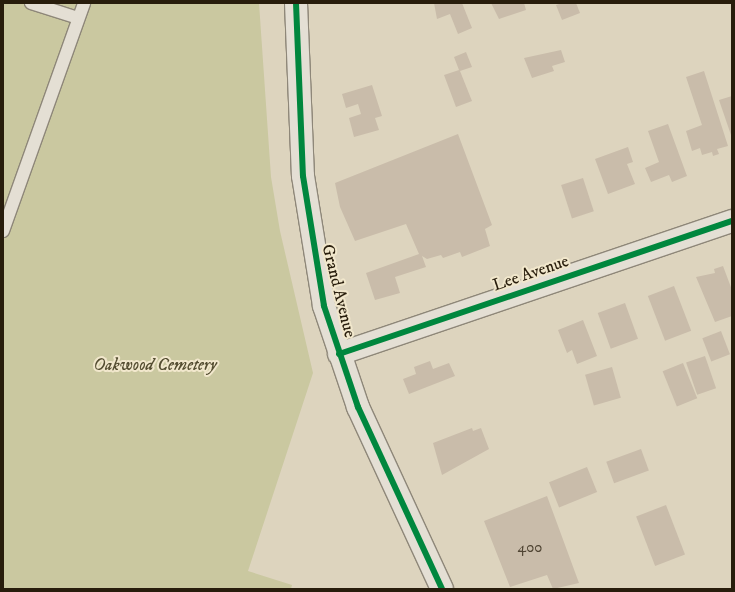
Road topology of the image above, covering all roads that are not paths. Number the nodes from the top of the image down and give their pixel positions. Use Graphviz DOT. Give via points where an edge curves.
graph roads {
  1 [pos="32,3"];
  2 [pos="84,3"];
  3 [pos="296,3"];
  4 [pos="78,18"];
  5 [pos="732,221"];
  6 [pos="3,231"];
  7 [pos="339,354"];
  8 [pos="442,589"];
  1 -- 4 [label="lane"];
  2 -- 4 [label="lane"];
  3 -- 7 [label="street, Grand Avenue" via="300,136 308,221 324,306"];
  4 -- 6 [label="lane"];
  5 -- 7 [label="street, Lee Avenue"];
  7 -- 8 [label="street, Grand Avenue" via="378,454"];
}
